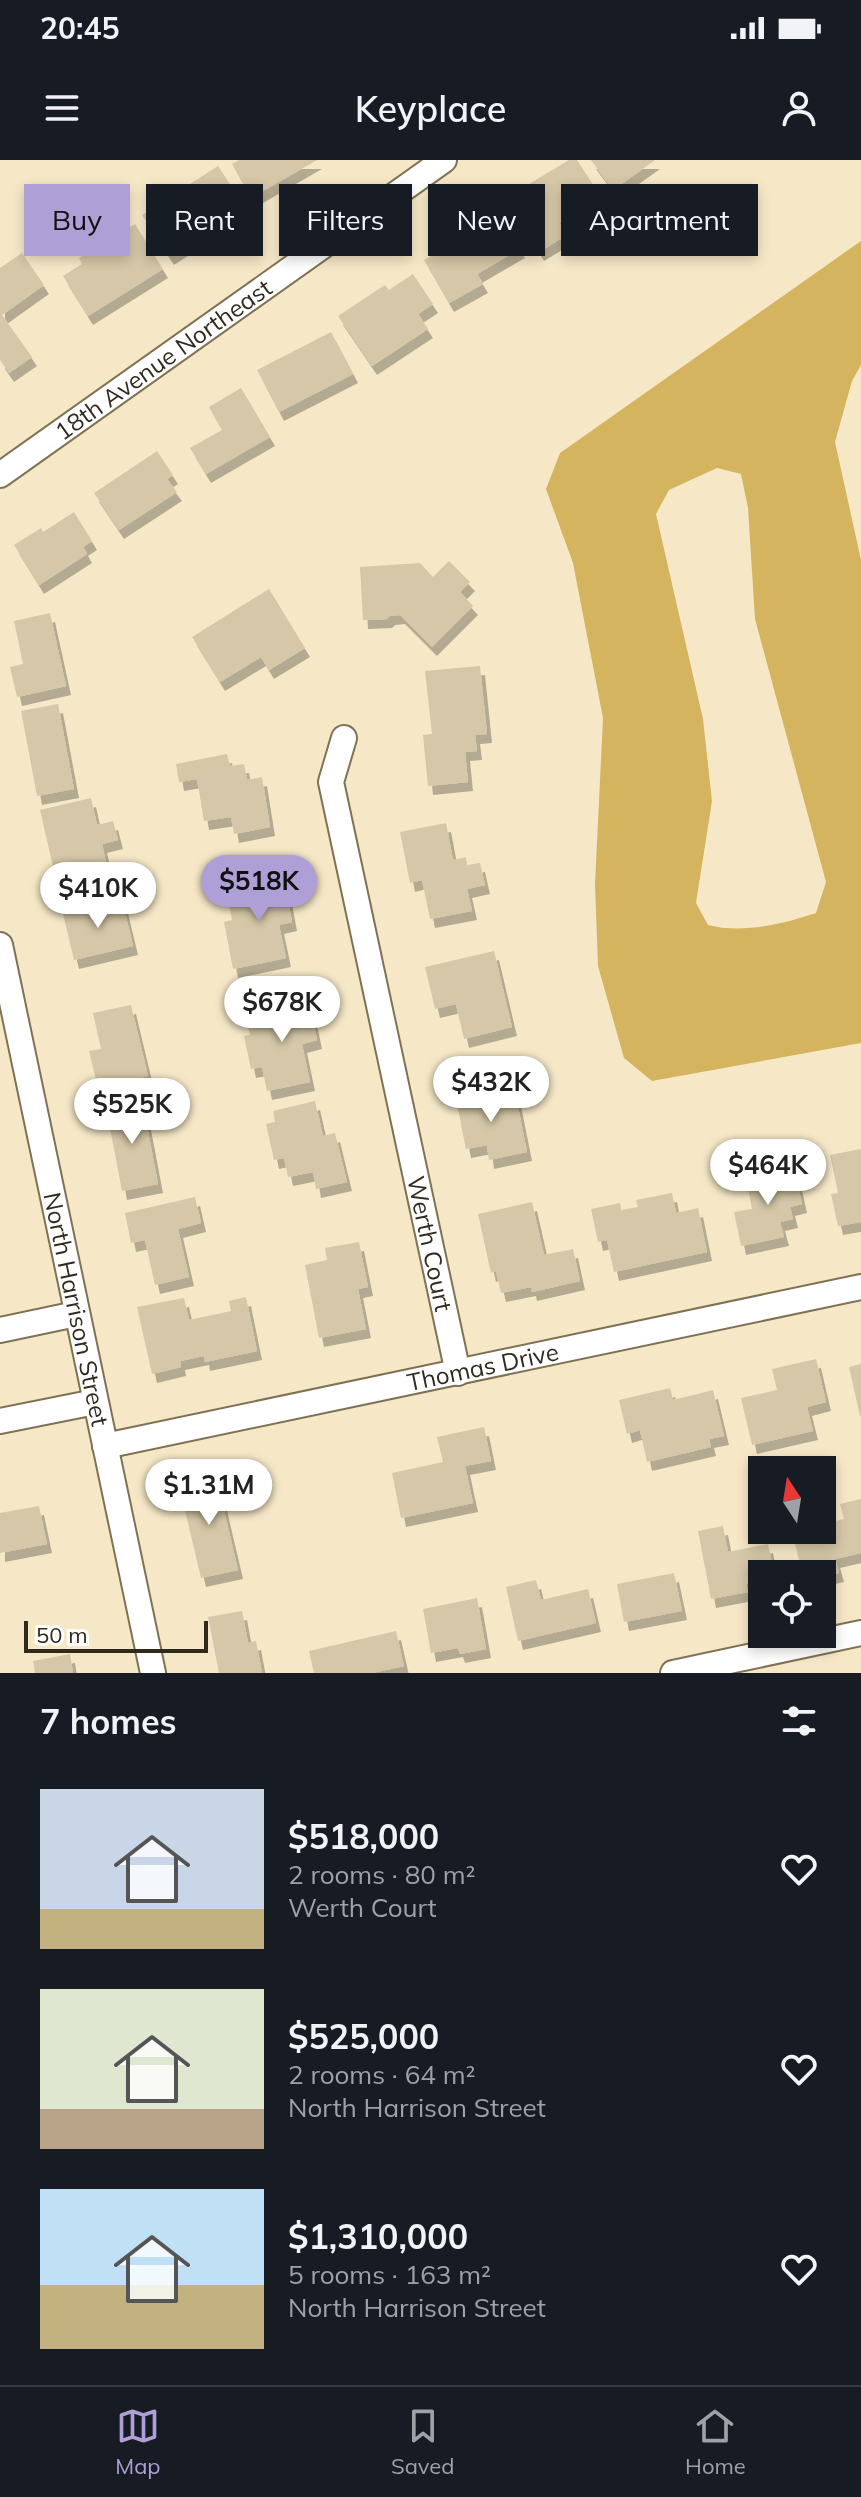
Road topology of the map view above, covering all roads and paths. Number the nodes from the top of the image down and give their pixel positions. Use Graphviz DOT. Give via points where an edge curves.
graph roads {
  1 [pos="444,160"];
  2 [pos="0,475"];
  3 [pos="344,738"];
  4 [pos="0,945"];
  5 [pos="861,1287"];
  6 [pos="76,1314"];
  7 [pos="0,1330"];
  8 [pos="458,1373"];
  9 [pos="95,1402"];
  10 [pos="0,1421"];
  11 [pos="105,1446"];
  12 [pos="861,1633"];
  13 [pos="153,1673"];
  14 [pos="673,1673"];
  1 -- 2 [label="street, 18th Avenue Northeast"];
  3 -- 8 [label="street, Werth Court" via="331,782"];
  4 -- 6 [label="street, North Harrison Street"];
  5 -- 8 [label="street, Thomas Drive"];
  6 -- 7 [label="street"];
  6 -- 9 [label="street, North Harrison Street"];
  8 -- 11 [label="street, Thomas Drive"];
  9 -- 10 [label="street"];
  9 -- 11 [label="street, North Harrison Street"];
  11 -- 13 [label="street, North Harrison Street"];
  12 -- 14 [label="street"];
}
